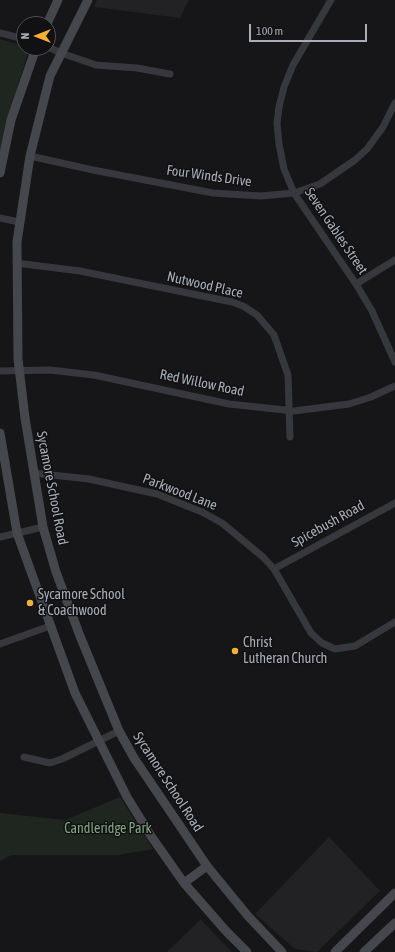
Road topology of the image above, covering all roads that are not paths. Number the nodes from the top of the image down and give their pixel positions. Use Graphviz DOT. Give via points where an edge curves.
graph roads {
  1 [pos="58,0"];
  2 [pos="88,0"];
  3 [pos="331,0"];
  4 [pos="51,16"];
  5 [pos="0,33"];
  6 [pos="16,37"];
  7 [pos="56,51"];
  8 [pos="60,53"];
  9 [pos="33,56"];
  10 [pos="170,74"];
  11 [pos="395,103"];
  12 [pos="30,156"];
  13 [pos="0,173"];
  14 [pos="294,193"];
  15 [pos="0,218"];
  16 [pos="19,222"];
  17 [pos="395,260"];
  18 [pos="16,263"];
  19 [pos="356,284"];
  20 [pos="395,362"];
  21 [pos="19,370"];
  22 [pos="0,371"];
  23 [pos="395,386"];
  24 [pos="290,410"];
  25 [pos="0,433"];
  26 [pos="290,437"];
  27 [pos="33,473"];
  28 [pos="395,502"];
  29 [pos="43,527"];
  30 [pos="17,533"];
  31 [pos="0,537"];
  32 [pos="274,569"];
  33 [pos="395,622"];
  34 [pos="50,626"];
  35 [pos="0,644"];
  36 [pos="119,730"];
  37 [pos="99,741"];
  38 [pos="24,757"];
  39 [pos="207,866"];
  40 [pos="184,882"];
  41 [pos="395,893"];
  42 [pos="395,923"];
  43 [pos="247,952"];
  44 [pos="282,952"];
  45 [pos="335,952"];
  46 [pos="364,952"];
  1 -- 4 [label="main road"];
  2 -- 8 [label="main road, Sycamore School Road"];
  3 -- 14 [label="street, Seven Gables Street" via="293,65 278,107 278,144 284,169"];
  5 -- 6 [label="street"];
  7 -- 8 [label="street"];
  8 -- 10 [label="street" via="96,65"];
  8 -- 12 [label="main road, Sycamore School Road" via="50,76"];
  9 -- 13 [label="main road" via="11,120"];
  11 -- 14 [label="street, Four Winds Drive" via="383,127 367,149 355,160 320,184"];
  12 -- 14 [label="street, Four Winds Drive" via="213,193 260,196"];
  12 -- 16 [label="main road, Sycamore School Road"];
  14 -- 19 [label="street, Seven Gables Street"];
  15 -- 16 [label="street"];
  16 -- 18 [label="main road, Sycamore School Road"];
  17 -- 19 [label="street"];
  18 -- 21 [label="main road, Sycamore School Road"];
  18 -- 24 [label="street, Nutwood Place" via="80,271 242,306 257,315 274,335 288,375"];
  19 -- 20 [label="street, Seven Gables Street" via="372,311"];
  21 -- 22 [label="street, Red Willow Road"];
  21 -- 24 [label="street, Red Willow Road" via="50,370 94,375 229,404"];
  21 -- 27 [label="main road, Sycamore School Road"];
  23 -- 24 [label="street, Red Willow Road" via="349,404"];
  24 -- 26 [label="street, Nutwood Place"];
  25 -- 30 [label="main road"];
  27 -- 29 [label="main road, Sycamore School Road"];
  27 -- 32 [label="street, Parkwood Lane" via="89,479 157,494 222,523 247,542"];
  28 -- 32 [label="street, Spicebush Road"];
  29 -- 30 [label="street"];
  29 -- 36 [label="main road, Sycamore School Road" via="56,572"];
  30 -- 31 [label="street"];
  30 -- 34 [label="main road"];
  32 -- 33 [label="street, Parkwood Lane" via="311,633 322,643 335,649 355,646"];
  34 -- 35 [label="street"];
  34 -- 37 [label="main road" via="67,673"];
  36 -- 37 [label="street"];
  36 -- 39 [label="main road, Sycamore School Road" via="144,775"];
  37 -- 38 [label="street" via="50,763"];
  37 -- 40 [label="main road" via="151,836"];
  39 -- 40 [label="main road"];
  39 -- 44 [label="main road, Sycamore School Road"];
  40 -- 43 [label="main road"];
  41 -- 45 [label="main road"];
  42 -- 46 [label="main road"];
}
